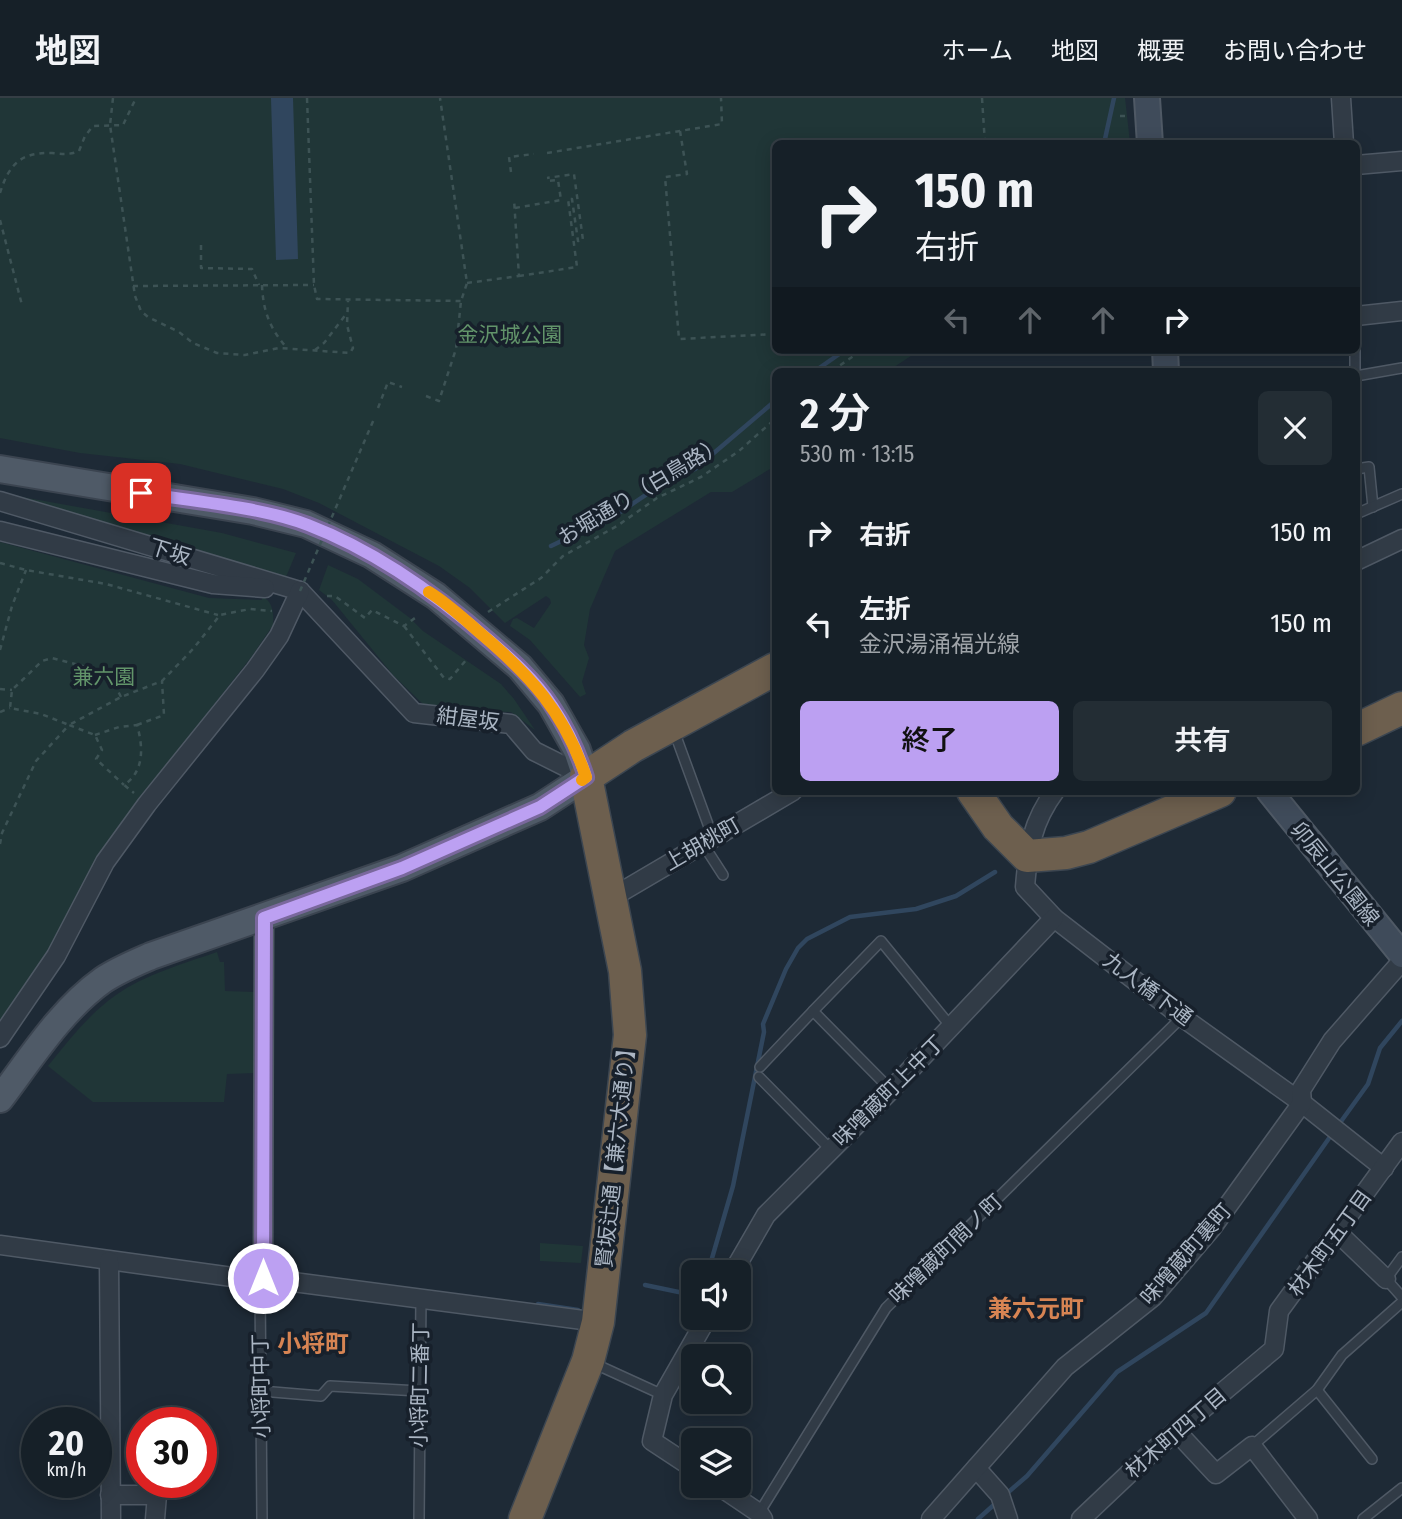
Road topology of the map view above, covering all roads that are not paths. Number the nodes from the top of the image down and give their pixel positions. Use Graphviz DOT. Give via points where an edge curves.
graph roads {
  1 [pos="1341,98"];
  2 [pos="1140,107"];
  3 [pos="1149,140"];
  4 [pos="1344,140"];
  5 [pos="1402,161"];
  6 [pos="1360,165"];
  7 [pos="1402,311"];
  8 [pos="1360,312"];
  9 [pos="1402,368"];
  10 [pos="1360,373"];
  11 [pos="1360,468"];
  12 [pos="0,469"];
  13 [pos="1402,494"];
  14 [pos="0,501"];
  15 [pos="1373,507"];
  16 [pos="1360,512"];
  17 [pos="0,531"];
  18 [pos="1402,538"];
  19 [pos="1360,559"];
  20 [pos="300,591"];
  21 [pos="772,671"];
  22 [pos="1402,708"];
  23 [pos="671,725"];
  24 [pos="1360,728"];
  25 [pos="586,777"];
  26 [pos="786,795"];
  27 [pos="975,795"];
  28 [pos="1052,795"];
  29 [pos="1211,795"];
  30 [pos="1272,795"];
  31 [pos="708,841"];
  32 [pos="1027,856"];
  33 [pos="723,876"];
  34 [pos="611,898"];
  35 [pos="264,918"];
  36 [pos="1054,918"];
  37 [pos="1402,958"];
  38 [pos="813,1011"];
  39 [pos="1182,1017"];
  40 [pos="951,1028"];
  41 [pos="0,1038"];
  42 [pos="891,1090"];
  43 [pos="0,1099"];
  44 [pos="1303,1103"];
  45 [pos="1402,1142"];
  46 [pos="831,1150"];
  47 [pos="1384,1168"];
  48 [pos="1338,1233"];
  49 [pos="0,1245"];
  50 [pos="1402,1257"];
  51 [pos="740,1260"];
  52 [pos="109,1261"];
  53 [pos="263,1278"];
  54 [pos="1386,1279"];
  55 [pos="421,1297"];
  56 [pos="1402,1300"];
  57 [pos="598,1322"];
  58 [pos="700,1330"];
  59 [pos="1274,1349"];
  60 [pos="589,1361"];
  61 [pos="1317,1390"];
  62 [pos="261,1391"];
  63 [pos="419,1391"];
  64 [pos="663,1395"];
  65 [pos="110,1407"];
  66 [pos="1176,1431"];
  67 [pos="1252,1446"];
  68 [pos="1372,1459"];
  69 [pos="681,1460"];
  70 [pos="976,1468"];
  71 [pos="1402,1488"];
  72 [pos="112,1495"];
  73 [pos="110,1498"];
  74 [pos="734,1498"];
  75 [pos="1004,1506"];
  76 [pos="759,1517"];
  77 [pos="111,1519"];
  78 [pos="155,1519"];
  79 [pos="262,1519"];
  80 [pos="419,1519"];
  81 [pos="524,1519"];
  82 [pos="931,1519"];
  83 [pos="1081,1519"];
  84 [pos="1308,1519"];
  85 [pos="1363,1519"];
  1 -- 4 [label="street"];
  2 -- 3 [label="street"];
  5 -- 6 [label="street"];
  7 -- 8 [label="street"];
  9 -- 10 [label="lane"];
  11 -- 15 [label="lane" via="1369,467"];
  12 -- 25 [label="main road" via="253,511 306,524 372,555 478,617 551,704 577,750"];
  13 -- 15 [label="lane"];
  14 -- 20 [label="street, 下坂"];
  15 -- 16 [label="lane"];
  17 -- 20 [label="street" via="213,584"];
  18 -- 19 [label="street"];
  20 -- 25 [label="street, 紺屋坂" via="414,713 511,724 534,751"];
  20 -- 41 [label="street" via="279,636 255,670 105,862 56,956"];
  21 -- 23 [label="highway"];
  22 -- 24 [label="highway"];
  23 -- 25 [label="highway"];
  23 -- 31 [label="lane"];
  25 -- 34 [label="highway, 賢坂辻通【兼六大通り】"];
  25 -- 35 [label="main road" via="540,807 402,868"];
  26 -- 31 [label="street, 上胡桃町"];
  27 -- 32 [label="highway"];
  28 -- 32 [label="street, 九人橋下通" via="1040,811"];
  29 -- 32 [label="highway" via="1089,847"];
  30 -- 37 [label="street, 卯辰山公園線"];
  31 -- 33 [label="lane"];
  31 -- 34 [label="street, 上胡桃町"];
  32 -- 36 [label="street, 九人橋下通" via="1025,887"];
  34 -- 57 [label="highway, 賢坂辻通【兼六大通り】" via="625,971 630,1035"];
  35 -- 43 [label="main road" via="120,970 89,992 48,1036"];
  35 -- 53 [label="street, 小将町中丁"];
  36 -- 39 [label="street, 九人橋下通"];
  36 -- 40 [label="street, 味噌蔵町上中丁"];
  37 -- 44 [label="street, 味噌蔵町裏町" via="1332,1041 1301,1090"];
  38 -- 40 [label="lane" via="881,941"];
  38 -- 42 [label="lane"];
  38 -- 46 [label="lane" via="760,1072"];
  39 -- 44 [label="street, 九人橋下通"];
  39 -- 76 [label="lane, 味噌蔵町間ノ町" via="886,1308"];
  40 -- 42 [label="street, 味噌蔵町上中丁"];
  42 -- 46 [label="street, 味噌蔵町上中丁"];
  44 -- 47 [label="street, 九人橋下通"];
  44 -- 70 [label="street, 味噌蔵町裏町" via="1211,1229 1153,1297 1065,1367"];
  45 -- 47 [label="street, 材木町五丁目"];
  46 -- 51 [label="street, 味噌蔵町上中丁" via="766,1215"];
  47 -- 48 [label="street, 材木町五丁目"];
  48 -- 54 [label="street"];
  48 -- 59 [label="street, 材木町五丁目" via="1279,1311"];
  49 -- 52 [label="street, 小将町二番丁"];
  50 -- 54 [label="lane"];
  52 -- 53 [label="street, 小将町二番丁"];
  52 -- 65 [label="street"];
  53 -- 55 [label="street, 小将町二番丁"];
  53 -- 62 [label="lane, 小将町中丁"];
  54 -- 56 [label="lane"];
  55 -- 57 [label="street"];
  55 -- 63 [label="lane, 小将町二番丁"];
  56 -- 61 [label="lane" via="1342,1355"];
  57 -- 60 [label="highway, 賢坂辻通【兼六大通り】"];
  58 -- 64 [label="street"];
  59 -- 66 [label="street, 材木町四丁目"];
  60 -- 64 [label="lane"];
  60 -- 81 [label="highway, 賢坂辻通【兼六大通り】"];
  61 -- 67 [label="lane"];
  61 -- 68 [label="lane"];
  62 -- 63 [label="lane" via="321,1395 330,1386"];
  62 -- 79 [label="lane, 小将町中丁"];
  63 -- 80 [label="lane, 小将町二番丁"];
  64 -- 69 [label="street" via="652,1441"];
  66 -- 67 [label="street" via="1216,1474"];
  66 -- 83 [label="street, 材木町四丁目"];
  67 -- 84 [label="street"];
  70 -- 75 [label="street"];
  70 -- 82 [label="street, 味噌蔵町裏町"];
  71 -- 85 [label="lane"];
  72 -- 78 [label="street" via="157,1495"];
  73 -- 77 [label="street"];
  74 -- 76 [label="street"];
}
